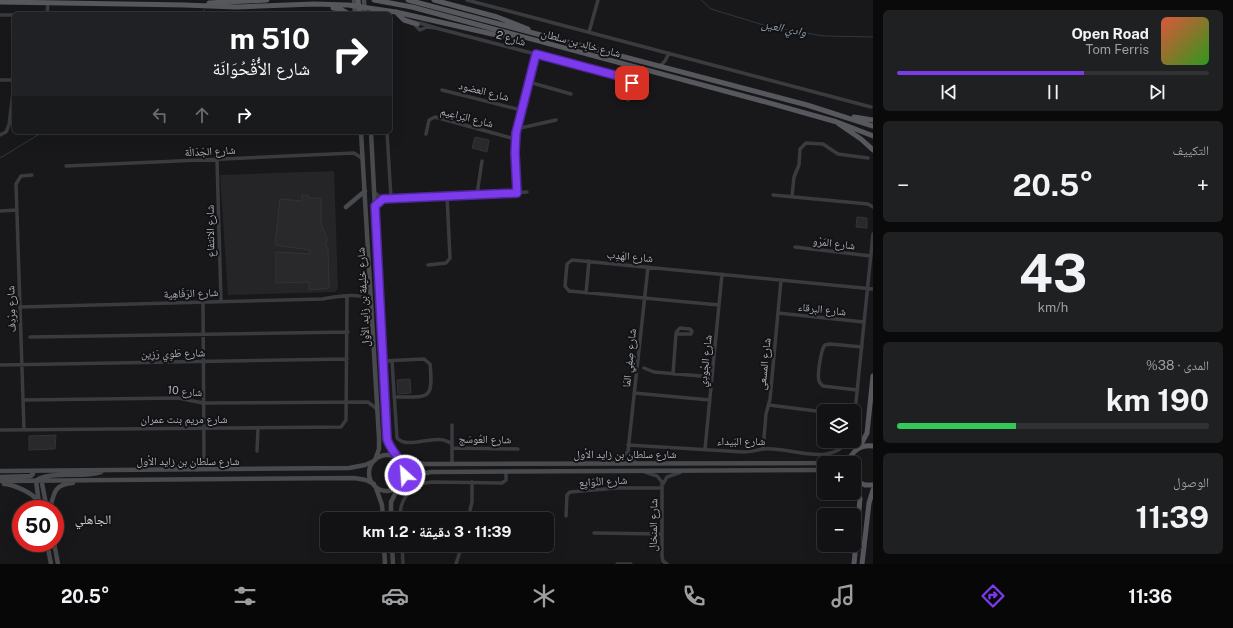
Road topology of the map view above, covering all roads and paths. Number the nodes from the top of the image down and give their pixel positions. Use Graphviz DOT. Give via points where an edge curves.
graph roads {
  1 [pos="267,0"];
  2 [pos="354,0"];
  3 [pos="358,0"];
  4 [pos="362,0"];
  5 [pos="374,0"];
  6 [pos="408,0"];
  7 [pos="434,0"];
  8 [pos="467,0"];
  9 [pos="598,0"];
  10 [pos="0,2"];
  11 [pos="48,3"];
  12 [pos="257,4"];
  13 [pos="290,4"];
  14 [pos="360,7"];
  15 [pos="380,9"];
  16 [pos="48,12"];
  17 [pos="345,12"];
  18 [pos="356,12"];
  19 [pos="360,12"];
  20 [pos="364,12"];
  21 [pos="376,12"];
  22 [pos="396,12"];
  23 [pos="0,15"];
  24 [pos="12,15"];
  25 [pos="417,24"];
  26 [pos="436,28"];
  27 [pos="589,32"];
  28 [pos="540,34"];
  29 [pos="529,40"];
  30 [pos="536,54"];
  31 [pos="668,55"];
  32 [pos="631,66"];
  33 [pos="660,66"];
  34 [pos="670,68"];
  35 [pos="622,77"];
  36 [pos="0,80"];
  37 [pos="12,80"];
  38 [pos="529,82"];
  39 [pos="442,90"];
  40 [pos="571,94"];
  41 [pos="12,95"];
  42 [pos="628,100"];
  43 [pos="871,107"];
  44 [pos="521,110"];
  45 [pos="841,115"];
  46 [pos="556,120"];
  47 [pos="873,120"];
  48 [pos="836,122"];
  49 [pos="873,126"];
  50 [pos="516,129"];
  51 [pos="361,134"];
  52 [pos="371,134"];
  53 [pos="387,134"];
  54 [pos="426,134"];
  55 [pos="0,135"];
  56 [pos="873,136"];
  57 [pos="515,138"];
  58 [pos="362,146"];
  59 [pos="873,150"];
  60 [pos="354,153"];
  61 [pos="868,158"];
  62 [pos="363,159"];
  63 [pos="217,160"];
  64 [pos="482,161"];
  65 [pos="66,166"];
  66 [pos="32,175"];
  67 [pos="365,191"];
  68 [pos="527,192"];
  69 [pos="374,193"];
  70 [pos="517,193"];
  71 [pos="477,194"];
  72 [pos="773,195"];
  73 [pos="447,196"];
  74 [pos="792,196"];
  75 [pos="392,198"];
  76 [pos="383,199"];
  77 [pos="375,206"];
  78 [pos="346,207"];
  79 [pos="873,207"];
  80 [pos="16,210"];
  81 [pos="0,211"];
  82 [pos="873,234"];
  83 [pos="795,247"];
  84 [pos="871,256"];
  85 [pos="589,261"];
  86 [pos="428,265"];
  87 [pos="648,267"];
  88 [pos="722,274"];
  89 [pos="781,280"];
  90 [pos="371,289"];
  91 [pos="871,289"];
  92 [pos="586,293"];
  93 [pos="347,296"];
  94 [pos="363,296"];
  95 [pos="644,298"];
  96 [pos="203,301"];
  97 [pos="221,301"];
  98 [pos="372,303"];
  99 [pos="719,306"];
  100 [pos="20,307"];
  101 [pos="778,313"];
  102 [pos="864,322"];
  103 [pos="348,332"];
  104 [pos="203,333"];
  105 [pos="676,334"];
  106 [pos="30,337"];
  107 [pos="862,347"];
  108 [pos="347,359"];
  109 [pos="203,361"];
  110 [pos="383,361"];
  111 [pos="392,361"];
  112 [pos="0,364"];
  113 [pos="23,364"];
  114 [pos="644,368"];
  115 [pos="673,374"];
  116 [pos="873,376"];
  117 [pos="712,378"];
  118 [pos="857,390"];
  119 [pos="634,393"];
  120 [pos="377,394"];
  121 [pos="394,397"];
  122 [pos="23,400"];
  123 [pos="710,400"];
  124 [pos="203,402"];
  125 [pos="346,402"];
  126 [pos="368,402"];
  127 [pos="855,404"];
  128 [pos="768,405"];
  129 [pos="378,409"];
  130 [pos="817,411"];
  131 [pos="452,425"];
  132 [pos="204,428"];
  133 [pos="258,428"];
  134 [pos="0,430"];
  135 [pos="24,430"];
  136 [pos="861,444"];
  137 [pos="628,445"];
  138 [pos="452,446"];
  139 [pos="873,446"];
  140 [pos="861,447"];
  141 [pos="518,448"];
  142 [pos="841,448"];
  143 [pos="859,448"];
  144 [pos="763,449"];
  145 [pos="257,450"];
  146 [pos="705,450"];
  147 [pos="628,451"];
  148 [pos="851,456"];
  149 [pos="398,459"];
  150 [pos="204,460"];
  151 [pos="374,461"];
  152 [pos="614,463"];
  153 [pos="636,463"];
  154 [pos="817,463"];
  155 [pos="452,464"];
  156 [pos="104,470"];
  157 [pos="197,470"];
  158 [pos="211,470"];
  159 [pos="817,470"];
  160 [pos="0,471"];
  161 [pos="31,471"];
  162 [pos="39,471"];
  163 [pos="682,471"];
  164 [pos="506,472"];
  165 [pos="645,472"];
  166 [pos="0,477"];
  167 [pos="42,479"];
  168 [pos="86,480"];
  169 [pos="36,481"];
  170 [pos="403,482"];
  171 [pos="472,482"];
  172 [pos="0,483"];
  173 [pos="861,483"];
  174 [pos="374,485"];
  175 [pos="873,485"];
  176 [pos="662,486"];
  177 [pos="398,488"];
  178 [pos="873,490"];
  179 [pos="35,500"];
  180 [pos="38,500"];
  181 [pos="46,500"];
  182 [pos="54,500"];
  183 [pos="860,500"];
  184 [pos="382,512"];
  185 [pos="391,512"];
  186 [pos="400,512"];
  187 [pos="470,512"];
  188 [pos="566,516"];
  189 [pos="594,533"];
  190 [pos="662,534"];
  191 [pos="49,552"];
  192 [pos="56,552"];
  193 [pos="384,552"];
  194 [pos="392,552"];
  195 [pos="402,552"];
  196 [pos="460,552"];
  197 [pos="51,564"];
  198 [pos="58,564"];
  199 [pos="385,564"];
  200 [pos="393,564"];
  201 [pos="403,564"];
  202 [pos="456,564"];
  203 [pos="616,564"];
  204 [pos="631,564"];
  205 [pos="667,564"];
  206 [pos="854,564"];
  207 [pos="862,564"];
  1 -- 12 [label="main road"];
  2 -- 14 [label="main road"];
  3 -- 14 [label="main road"];
  4 -- 14 [label="main road"];
  5 -- 29 [label="main road, شارع خالِد بن سلطان" via="412,7"];
  6 -- 28 [label="main road, شارع خالِد بن سلطان"];
  7 -- 28 [label="main road" via="512,22"];
  8 -- 27 [label="street"];
  9 -- 27 [label="street"];
  10 -- 11 [label="main road"];
  11 -- 12 [label="main road"];
  11 -- 16 [label="street"];
  12 -- 13 [label="main road"];
  13 -- 14 [label="main road"];
  13 -- 17 [label="main road" via="338,8"];
  14 -- 15 [label="main road"];
  14 -- 18 [label="main road"];
  14 -- 19 [label="main road"];
  14 -- 20 [label="main road"];
  15 -- 21 [label="main road"];
  15 -- 22 [label="main road"];
  22 -- 25 [label="main road" via="404,20"];
  22 -- 29 [label="main road"];
  23 -- 24 [label="street"];
  25 -- 26 [label="street, شارع 2"];
  25 -- 26 [label="street, شارع 2" via="416,27 420,30 427,27"];
  26 -- 30 [label="street, شارع 2"];
  27 -- 31 [label="street"];
  28 -- 33 [label="main road, شارع خالِد بن سلطان"];
  29 -- 32 [label="main road, شارع خالِد بن سلطان"];
  30 -- 35 [label="street, شارع 2"];
  30 -- 38 [label="street"];
  31 -- 33 [label="street"];
  31 -- 34 [label="street"];
  31 -- 43 [label="street"];
  32 -- 35 [label="main road"];
  32 -- 48 [label="main road, شارع خالِد بن سلطان"];
  33 -- 34 [label="main road, شارع خالِد بن سلطان"];
  34 -- 45 [label="main road, شارع خالِد بن سلطان"];
  35 -- 42 [label="street" via="632,83"];
  36 -- 37 [label="street"];
  38 -- 40 [label="street"];
  38 -- 44 [label="street"];
  39 -- 44 [label="street, شارع العضود"];
  41 -- 55 [label="street" via="10,125 6,132"];
  44 -- 50 [label="street"];
  45 -- 47 [label="main road"];
  45 -- 49 [label="main road, شارع خالِد بن سلطان"];
  46 -- 50 [label="street"];
  48 -- 56 [label="main road, شارع خالِد بن سلطان"];
  48 -- 59 [label="main road"];
  50 -- 57 [label="street"];
  51 -- 58 [label="main road, شارع خليفة بن زايد الأول"];
  52 -- 69 [label="main road, شارع خليفة بن زايد الأول"];
  53 -- 75 [label="street"];
  54 -- 57 [label="street, شارع البَراعِيم" via="429,120 435,117"];
  57 -- 70 [label="street"];
  58 -- 60 [label="street"];
  58 -- 62 [label="main road, شارع خليفة بن زايد الأول"];
  60 -- 62 [label="street"];
  60 -- 63 [label="street, شارع الجَدَالَة"];
  61 -- 74 [label="street" via="838,154 823,144 806,143 800,150"];
  62 -- 67 [label="main road, شارع خليفة بن زايد الأول"];
  63 -- 65 [label="street, شارع الجَدَالَة"];
  63 -- 97 [label="street, شارع الانتفاع"];
  64 -- 71 [label="street"];
  66 -- 80 [label="street, شارع مِرْدِف" via="21,176 17,182"];
  67 -- 78 [label="main road"];
  67 -- 90 [label="main road, شارع خليفة بن زايد الأول"];
  68 -- 70 [label="street"];
  69 -- 76 [label="street"];
  69 -- 77 [label="main road, شارع خليفة بن زايد الأول"];
  70 -- 71 [label="street"];
  71 -- 73 [label="street"];
  72 -- 74 [label="street"];
  73 -- 75 [label="street"];
  73 -- 86 [label="street" via="450,258 445,264"];
  74 -- 79 [label="street" via="868,204"];
  75 -- 76 [label="street"];
  76 -- 77 [label="street"];
  77 -- 110 [label="main road, شارع خليفة بن زايد الأول"];
  80 -- 81 [label="street"];
  80 -- 100 [label="street, شارع مِرْدِف"];
  82 -- 84 [label="street"];
  83 -- 84 [label="street, شارع المَرْو"];
  84 -- 91 [label="street"];
  85 -- 87 [label="street, شارع الهَدِب"];
  85 -- 92 [label="street"];
  85 -- 92 [label="street, شارع الهَدِب" via="572,260 566,265 566,289"];
  87 -- 88 [label="street, شارع الهَدِب"];
  87 -- 95 [label="street, شارع صِفِي المَا"];
  88 -- 89 [label="street, شارع الهَدِب"];
  88 -- 99 [label="street, شارع الجُودِي"];
  89 -- 91 [label="street, شارع الهَدِب"];
  89 -- 101 [label="street, شارع المسعى"];
  90 -- 94 [label="street"];
  90 -- 98 [label="main road, شارع خليفة بن زايد الأول"];
  91 -- 102 [label="street"];
  92 -- 95 [label="street, شارع الهَدِب"];
  93 -- 94 [label="street, شارع الرَفَاهِية"];
  93 -- 97 [label="street, شارع الرَفَاهِية" via="322,299"];
  93 -- 103 [label="street, شارع مريم بنت عمران"];
  94 -- 98 [label="street"];
  95 -- 99 [label="street, شارع الهَدِب"];
  95 -- 119 [label="street, شارع صِفِي المَا"];
  96 -- 97 [label="street, شارع الرَفَاهِية"];
  96 -- 100 [label="street, شارع الرَفَاهِية"];
  96 -- 104 [label="street"];
  98 -- 120 [label="main road, شارع خليفة بن زايد الأول"];
  99 -- 117 [label="street, شارع الجُودِي"];
  100 -- 113 [label="street, شارع مِرْدِف"];
  101 -- 102 [label="street, شارع البرقاء"];
  101 -- 128 [label="street, شارع المسعى"];
  102 -- 107 [label="street"];
  103 -- 104 [label="street"];
  103 -- 108 [label="street, شارع مريم بنت عمران"];
  104 -- 106 [label="street"];
  104 -- 109 [label="street"];
  105 -- 115 [label="street"];
  107 -- 118 [label="street"];
  107 -- 118 [label="street" via="830,344 821,350 819,382 823,386"];
  108 -- 109 [label="street, شارع طَوِي رَزِين"];
  108 -- 125 [label="street, شارع مريم بنت عمران"];
  109 -- 113 [label="street, شارع طَوِي رَزِين"];
  109 -- 124 [label="street"];
  110 -- 111 [label="street"];
  110 -- 149 [label="main road, شارع خليفة بن زايد الأول" via="387,439"];
  111 -- 121 [label="street, شارع العُوسَج"];
  111 -- 121 [label="street" via="424,359 429,361 431,366 429,394"];
  112 -- 113 [label="street, شارع طَوِي رَزِين"];
  113 -- 122 [label="street, شارع مِرْدِف"];
  114 -- 115 [label="street"];
  115 -- 117 [label="street"];
  116 -- 136 [label="main road" via="867,433"];
  117 -- 123 [label="street, شارع الجُودِي"];
  118 -- 127 [label="street"];
  119 -- 123 [label="street"];
  119 -- 137 [label="street, شارع صِفِي المَا"];
  120 -- 126 [label="street"];
  120 -- 129 [label="main road, شارع خليفة بن زايد الأول"];
  121 -- 138 [label="street, شارع العُوسَج" via="395,435 399,441 442,439"];
  122 -- 124 [label="street, شارع 10" via="178,398"];
  122 -- 135 [label="street, شارع مِرْدِف"];
  123 -- 146 [label="street, شارع الجُودِي"];
  124 -- 125 [label="street, شارع 10"];
  124 -- 132 [label="street"];
  125 -- 126 [label="street"];
  125 -- 133 [label="street, شارع مريم بنت عمران" via="345,422 339,428"];
  126 -- 129 [label="street"];
  128 -- 130 [label="street"];
  128 -- 144 [label="street, شارع المسعى"];
  129 -- 151 [label="main road, شارع خليفة بن زايد الأول" via="379,445"];
  131 -- 138 [label="street, شارع العُوسَج"];
  132 -- 133 [label="street, شارع مريم بنت عمران"];
  132 -- 135 [label="street, شارع مريم بنت عمران"];
  132 -- 150 [label="street"];
  133 -- 145 [label="street"];
  134 -- 135 [label="street, شارع مريم بنت عمران"];
  137 -- 146 [label="street, شارع البَيداء"];
  137 -- 147 [label="street, شارع صِفِي المَا"];
  138 -- 141 [label="street, شارع العُوسَج"];
  138 -- 155 [label="street, شارع العُوسَج"];
  139 -- 140 [label="main road"];
  142 -- 144 [label="street, شارع البَيداء" via="825,455"];
  143 -- 148 [label="main road"];
  144 -- 146 [label="street, شارع البَيداء" via="748,452"];
  147 -- 152 [label="street"];
  147 -- 153 [label="street"];
  149 -- 151 [label="main road" via="385,456"];
  149 -- 155 [label="main road, شارع سلطان بن زايد الأول"];
  149 -- 170 [label="main road" via="405,471"];
  150 -- 157 [label="street"];
  150 -- 158 [label="street"];
  151 -- 158 [label="main road, شارع سلطان بن زايد الأول" via="349,468"];
  151 -- 174 [label="main road" via="370,472"];
  152 -- 153 [label="main road, شارع سلطان بن زايد الأول"];
  152 -- 155 [label="main road, شارع سلطان بن زايد الأول"];
  153 -- 154 [label="main road, شارع سلطان بن زايد الأول"];
  156 -- 157 [label="main road, شارع سلطان بن زايد الأول"];
  156 -- 162 [label="main road, شارع سلطان بن زايد الأول"];
  156 -- 167 [label="main road" via="92,474"];
  157 -- 158 [label="main road, شارع سلطان بن زايد الأول"];
  159 -- 163 [label="main road, شارع سلطان بن زايد الأول"];
  160 -- 161 [label="main road, شارع سلطان بن زايد الأول"];
  161 -- 162 [label="main road, شارع سلطان بن زايد الأول"];
  161 -- 166 [label="main road" via="31,476"];
  162 -- 167 [label="main road"];
  163 -- 165 [label="main road, شارع سلطان بن زايد الأول"];
  163 -- 176 [label="street, شارع المنخال" via="667,477"];
  164 -- 165 [label="main road, شارع سلطان بن زايد الأول"];
  164 -- 170 [label="main road, شارع سلطان بن زايد الأول" via="426,473"];
  164 -- 171 [label="street" via="506,480 502,483"];
  165 -- 176 [label="street, شارع المنخال" via="659,477"];
  167 -- 168 [label="main road, شارع سلطان بن زايد الأول"];
  167 -- 169 [label="main road"];
  167 -- 181 [label="main road"];
  168 -- 174 [label="main road, شارع سلطان بن زايد الأول" via="354,478"];
  168 -- 182 [label="main road" via="59,486"];
  169 -- 172 [label="main road"];
  169 -- 180 [label="main road"];
  170 -- 177 [label="main road"];
  171 -- 186 [label="street" via="432,482 417,485 402,502"];
  171 -- 187 [label="street"];
  172 -- 179 [label="main road" via="14,486 32,495"];
  173 -- 175 [label="main road"];
  174 -- 177 [label="main road" via="386,491"];
  174 -- 184 [label="main road"];
  176 -- 188 [label="street, شارع النِّوَايِع" via="570,492 567,496"];
  176 -- 190 [label="street, شارع المنخال"];
  177 -- 185 [label="main road" via="391,502"];
  178 -- 207 [label="main road" via="869,503"];
  183 -- 206 [label="main road"];
  189 -- 190 [label="street"];
  190 -- 205 [label="street, شارع المنخال" via="663,562"];
  191 -- 197 [label="main road"];
  192 -- 198 [label="main road"];
  193 -- 199 [label="main road"];
  194 -- 200 [label="main road"];
  195 -- 201 [label="street"];
  196 -- 202 [label="street"];
  203 -- 204 [label="street"];
}
